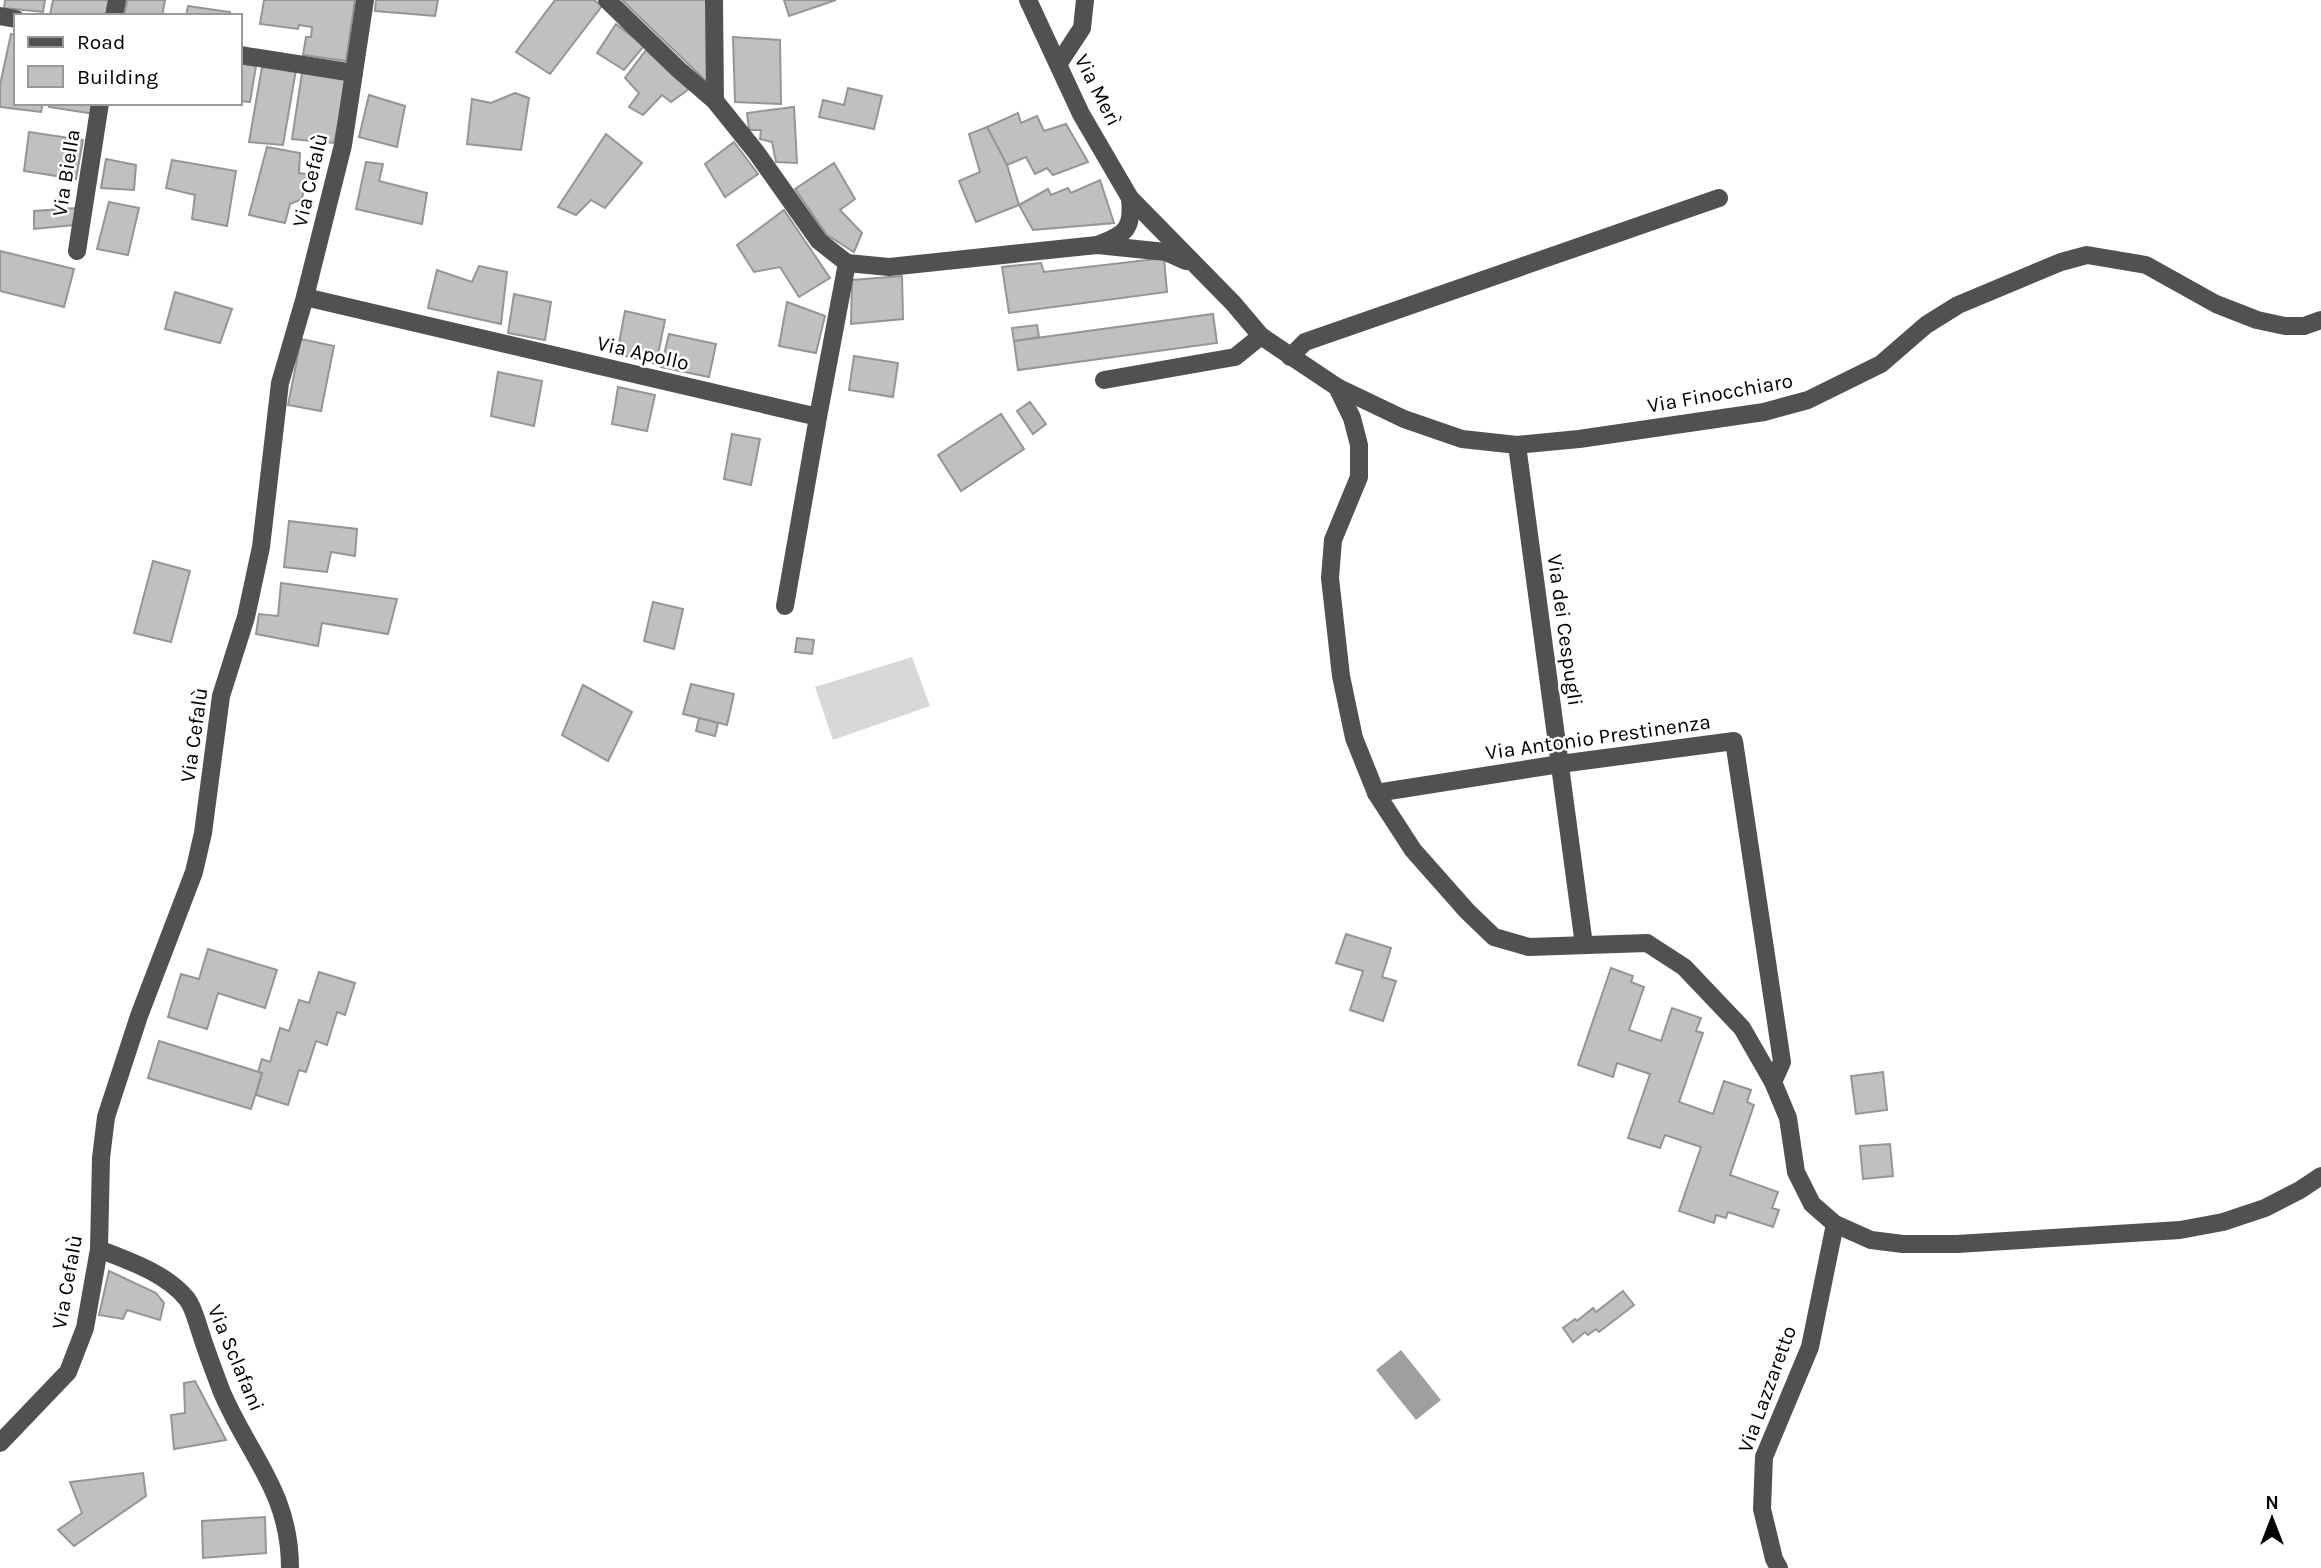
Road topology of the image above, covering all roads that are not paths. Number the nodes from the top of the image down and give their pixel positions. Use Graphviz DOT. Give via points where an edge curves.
graph roads {
  1 [pos="365,0"];
  2 [pos="607,0"];
  3 [pos="715,0"];
  4 [pos="1028,0"];
  5 [pos="1085,0"];
  6 [pos="242,55"];
  7 [pos="1059,63"];
  8 [pos="354,73"];
  9 [pos="715,101"];
  10 [pos="100,105"];
  11 [pos="1130,198"];
  12 [pos="1719,198"];
  13 [pos="1097,245"];
  14 [pos="77,251"];
  15 [pos="847,263"];
  16 [pos="1195,264"];
  17 [pos="305,297"];
  18 [pos="2321,320"];
  19 [pos="1261,336"];
  20 [pos="1290,357"];
  21 [pos="1104,380"];
  22 [pos="1337,387"];
  23 [pos="818,417"];
  24 [pos="1517,445"];
  25 [pos="785,606"];
  26 [pos="1560,764"];
  27 [pos="1376,793"];
  28 [pos="1584,945"];
  29 [pos="1773,1082"];
  30 [pos="2321,1177"];
  31 [pos="1835,1224"];
  32 [pos="99,1249"];
  33 [pos="0,1443"];
  34 [pos="290,1568"];
  35 [pos="1779,1568"];
  1 -- 8 [label="street, Via Cefalù"];
  2 -- 9 [label="street"];
  3 -- 9 [label="street"];
  4 -- 7 [label="street, Via Merì"];
  5 -- 7 [label="street" via="1082,28"];
  6 -- 8 [label="street"];
  7 -- 11 [label="street, Via Merì"];
  8 -- 17 [label="street, Via Cefalù" via="343,145"];
  9 -- 15 [label="street" via="819,241"];
  10 -- 14 [label="street, Via Biella"];
  11 -- 13 [label="street" via="1130,224 1121,236"];
  11 -- 16 [label="street, Via Merì"];
  12 -- 20 [label="street" via="1305,342"];
  13 -- 15 [label="street" via="889,267"];
  13 -- 16 [label="street" via="1166,252"];
  15 -- 23 [label="street"];
  16 -- 19 [label="street, Via Finocchiaro"];
  17 -- 23 [label="street, Via Apollo"];
  17 -- 32 [label="street, Via Cefalù" via="280,383 257,570 221,696 194,872 106,1117"];
  18 -- 24 [label="street, Via Finocchiaro" via="2285,326 2257,320 2216,304 2146,265 2087,255 1958,305 1926,325 1881,364 1808,400 1764,412"];
  19 -- 20 [label="street, Via Finocchiaro"];
  19 -- 21 [label="street" via="1236,357"];
  20 -- 22 [label="street, Via Finocchiaro"];
  22 -- 24 [label="street, Via Finocchiaro" via="1404,419 1462,439"];
  22 -- 27 [label="street" via="1359,445 1359,477 1333,540 1330,578 1341,676 1354,738"];
  23 -- 25 [label="street"];
  24 -- 26 [label="street, Via dei Cespugli"];
  26 -- 27 [label="street, Via Antonio Prestinenza"];
  26 -- 28 [label="street, Via dei Cespugli"];
  26 -- 29 [label="street, Via Antonio Prestinenza" via="1734,741 1782,1062"];
  27 -- 28 [label="street" via="1413,850 1494,937 1530,947"];
  28 -- 29 [label="street" via="1647,943 1684,967 1742,1028"];
  29 -- 31 [label="street" via="1787,1118 1796,1172 1812,1205"];
  30 -- 31 [label="street" via="2265,1208 2180,1230 1903,1244 1871,1240"];
  31 -- 35 [label="street, Via Lazzaretto" via="1810,1347 1764,1457 1762,1509"];
  32 -- 33 [label="street, Via Cefalù" via="85,1328 68,1372"];
  32 -- 34 [label="street, Via Sclafani" via="136,1263 188,1300 226,1401 280,1503"];
}
